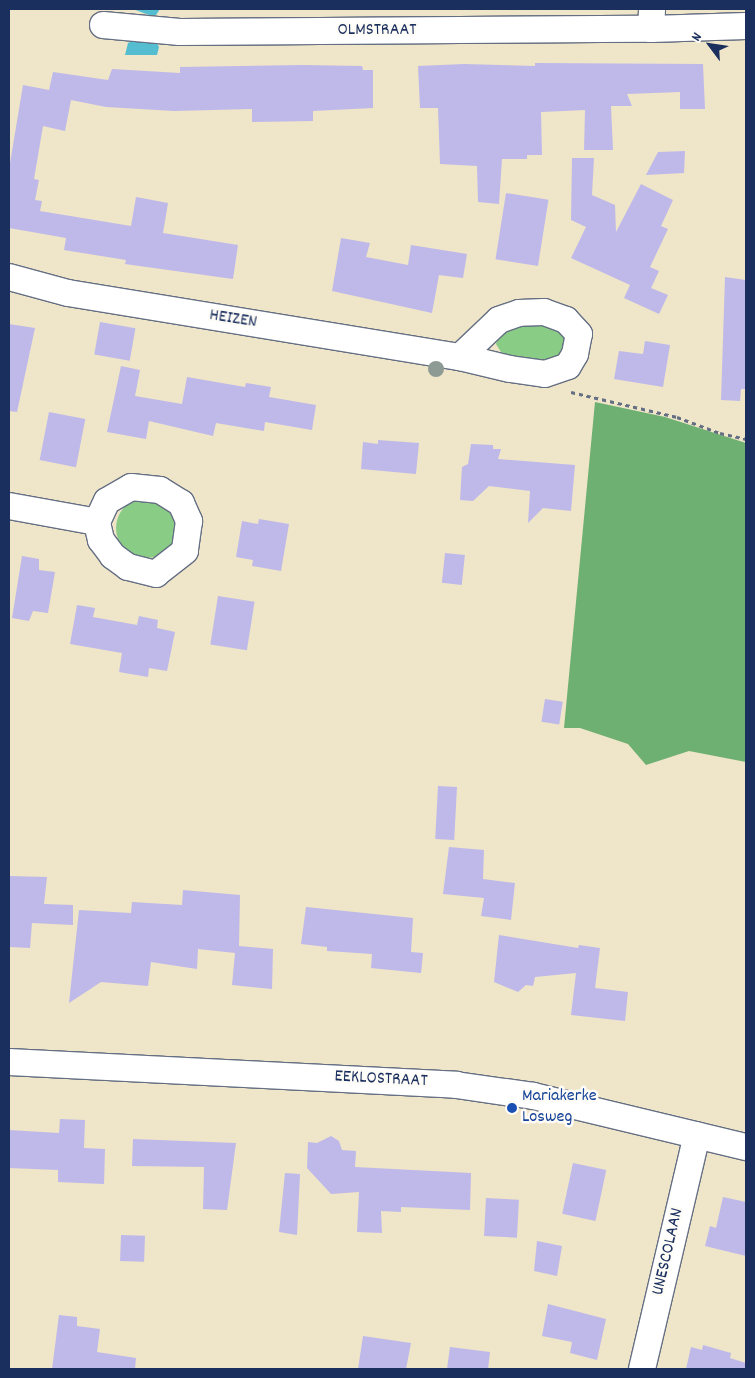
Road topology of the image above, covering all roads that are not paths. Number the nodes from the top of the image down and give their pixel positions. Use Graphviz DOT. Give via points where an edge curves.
graph roads {
  1 [pos="651,19"];
  2 [pos="103,25"];
  3 [pos="746,26"];
  4 [pos="9,277"];
  5 [pos="460,357"];
  6 [pos="9,506"];
  7 [pos="97,522"];
  8 [pos="9,1062"];
  9 [pos="697,1135"];
  10 [pos="746,1147"];
  11 [pos="642,1369"];
  1 -- 2 [label="street, OLMSTRAAT" via="180,32"];
  1 -- 3 [label="street, OLMSTRAAT"];
  4 -- 5 [label="street, HEIZEN" via="68,293"];
  5 -- 5 [label="street, HEIZEN" via="545,374 568,366 576,354 579,334 566,320 544,312 519,313 499,320"];
  6 -- 7 [label="street"];
  8 -- 9 [label="street, EEKLOSTRAAT" via="456,1085 533,1096"];
  9 -- 10 [label="street, EEKLOSTRAAT"];
  9 -- 11 [label="street, UNESCOLAAN"];
}
